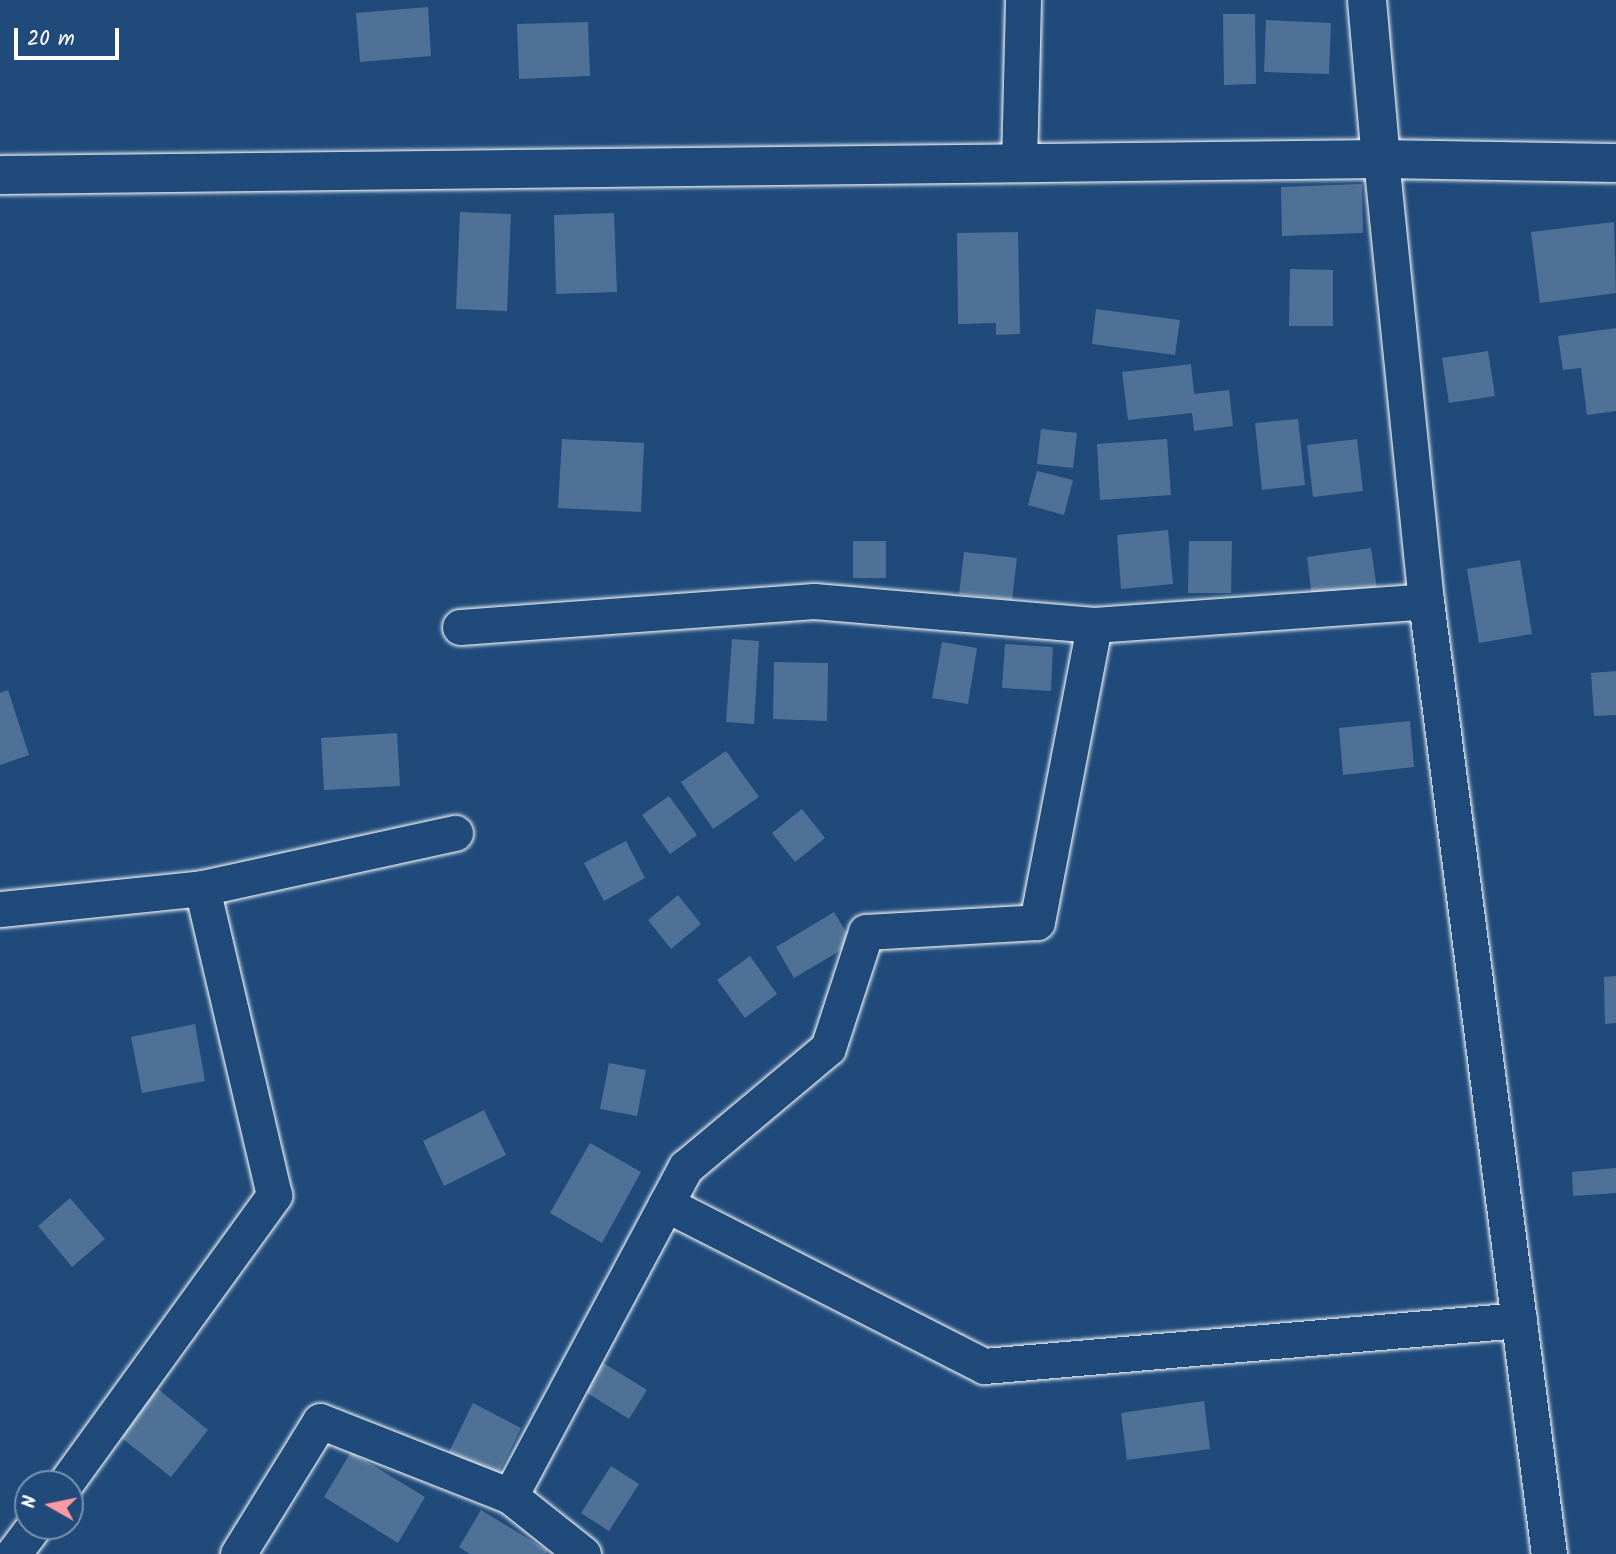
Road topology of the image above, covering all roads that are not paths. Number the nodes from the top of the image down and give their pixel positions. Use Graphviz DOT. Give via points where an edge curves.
graph roads {
  1 [pos="1023,0"];
  2 [pos="1367,0"];
  3 [pos="1381,159"];
  4 [pos="1616,163"];
  5 [pos="1019,164"];
  6 [pos="0,175"];
  7 [pos="1426,601"];
  8 [pos="1094,625"];
  9 [pos="460,627"];
  10 [pos="455,833"];
  11 [pos="202,888"];
  12 [pos="0,909"];
  13 [pos="666,1204"];
  14 [pos="1519,1320"];
  15 [pos="75,1470"];
  16 [pos="510,1496"];
  17 [pos="238,1554"];
  18 [pos="583,1554"];
  19 [pos="1549,1554"];
  1 -- 5 [label="street"];
  2 -- 3 [label="street"];
  3 -- 4 [label="street"];
  3 -- 5 [label="street"];
  3 -- 7 [label="street"];
  5 -- 6 [label="street"];
  7 -- 8 [label="street"];
  7 -- 14 [label="street"];
  8 -- 9 [label="street" via="814,601"];
  8 -- 13 [label="street" via="1037,922 866,932 828,1048 687,1167"];
  10 -- 11 [label="street"];
  11 -- 12 [label="street"];
  11 -- 15 [label="street" via="274,1195"];
  13 -- 14 [label="street" via="984,1366"];
  13 -- 16 [label="street"];
  14 -- 19 [label="street"];
  16 -- 17 [label="street" via="320,1421"];
  16 -- 18 [label="street"];
}
